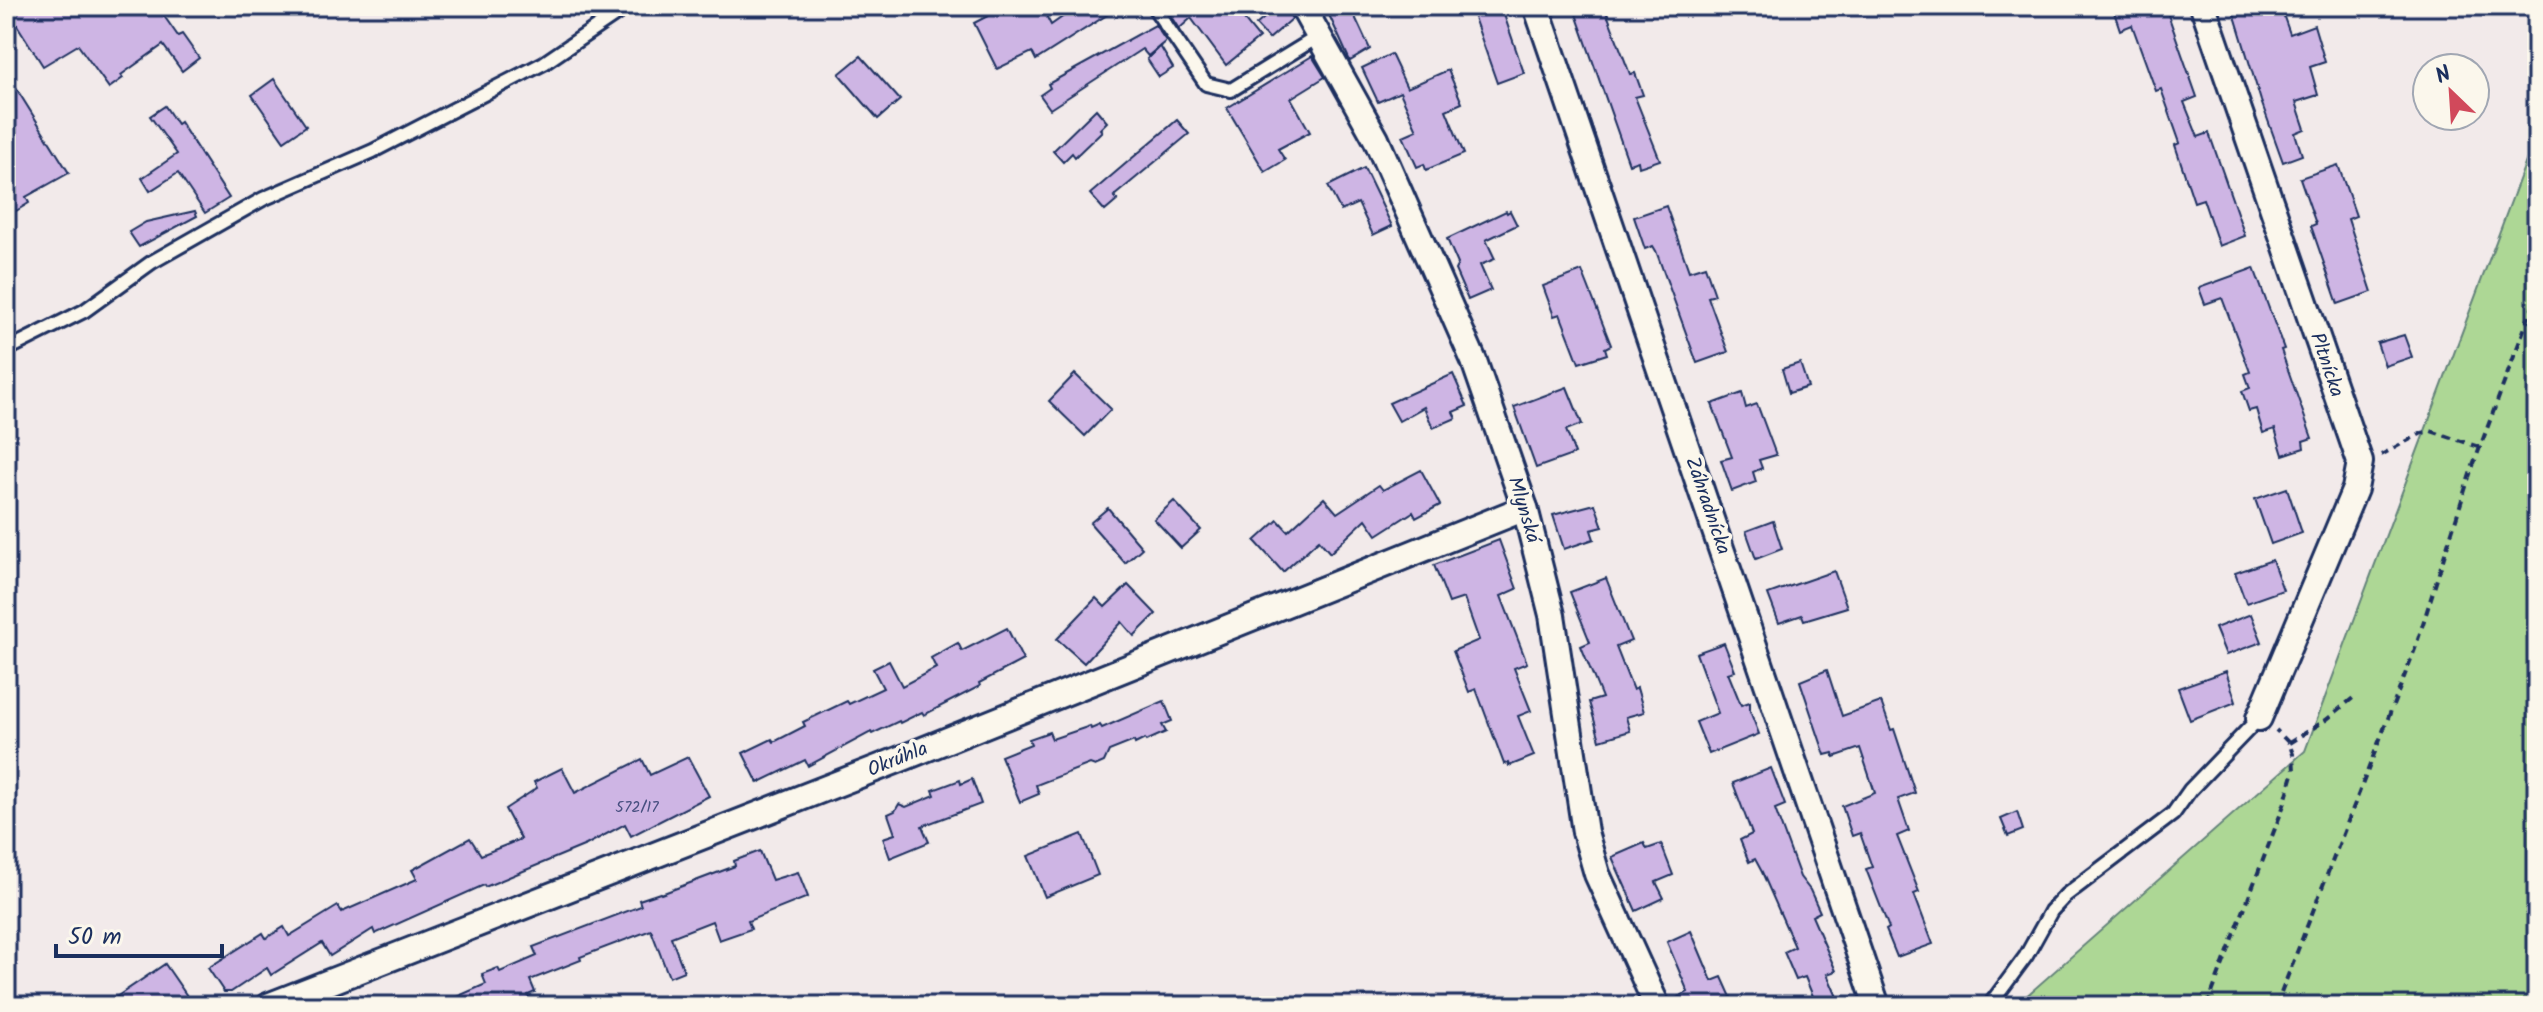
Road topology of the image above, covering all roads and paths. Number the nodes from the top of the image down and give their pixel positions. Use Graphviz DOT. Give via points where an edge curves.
graph roads {
  1 [pos="628,6"];
  2 [pos="1153,6"];
  3 [pos="1302,6"];
  4 [pos="1536,6"];
  5 [pos="2203,6"];
  6 [pos="1319,36"];
  7 [pos="2537,295"];
  8 [pos="6,350"];
  9 [pos="2480,448"];
  10 [pos="2360,462"];
  11 [pos="1525,508"];
  12 [pos="2353,698"];
  13 [pos="2259,718"];
  14 [pos="2289,743"];
  15 [pos="268,1006"];
  16 [pos="1657,1006"];
  17 [pos="1877,1006"];
  18 [pos="1989,1006"];
  19 [pos="2207,1006"];
  20 [pos="2276,1006"];
  1 -- 8 [label="lane" via="544,63 373,151 263,199 152,262 84,311"];
  2 -- 6 [label="lane" via="1206,84 1231,90"];
  3 -- 6 [label="street, Mlynská"];
  4 -- 17 [label="street, Záhradnícka"];
  5 -- 10 [label="street, Pltnícka"];
  6 -- 11 [label="street, Mlynská" via="1376,139 1474,361"];
  7 -- 9 [label="path"];
  9 -- 10 [label="path" via="2431,431"];
  9 -- 20 [label="path" via="2415,649"];
  10 -- 13 [label="street" via="2355,489"];
  11 -- 15 [label="street, Okrúhla"];
  11 -- 16 [label="street, Mlynská" via="1552,615 1585,832 1597,874"];
  12 -- 14 [label="path"];
  13 -- 14 [label="path"];
  13 -- 18 [label="lane" via="2173,814 2066,895"];
  14 -- 19 [label="path" via="2294,771 2284,805"];
}
